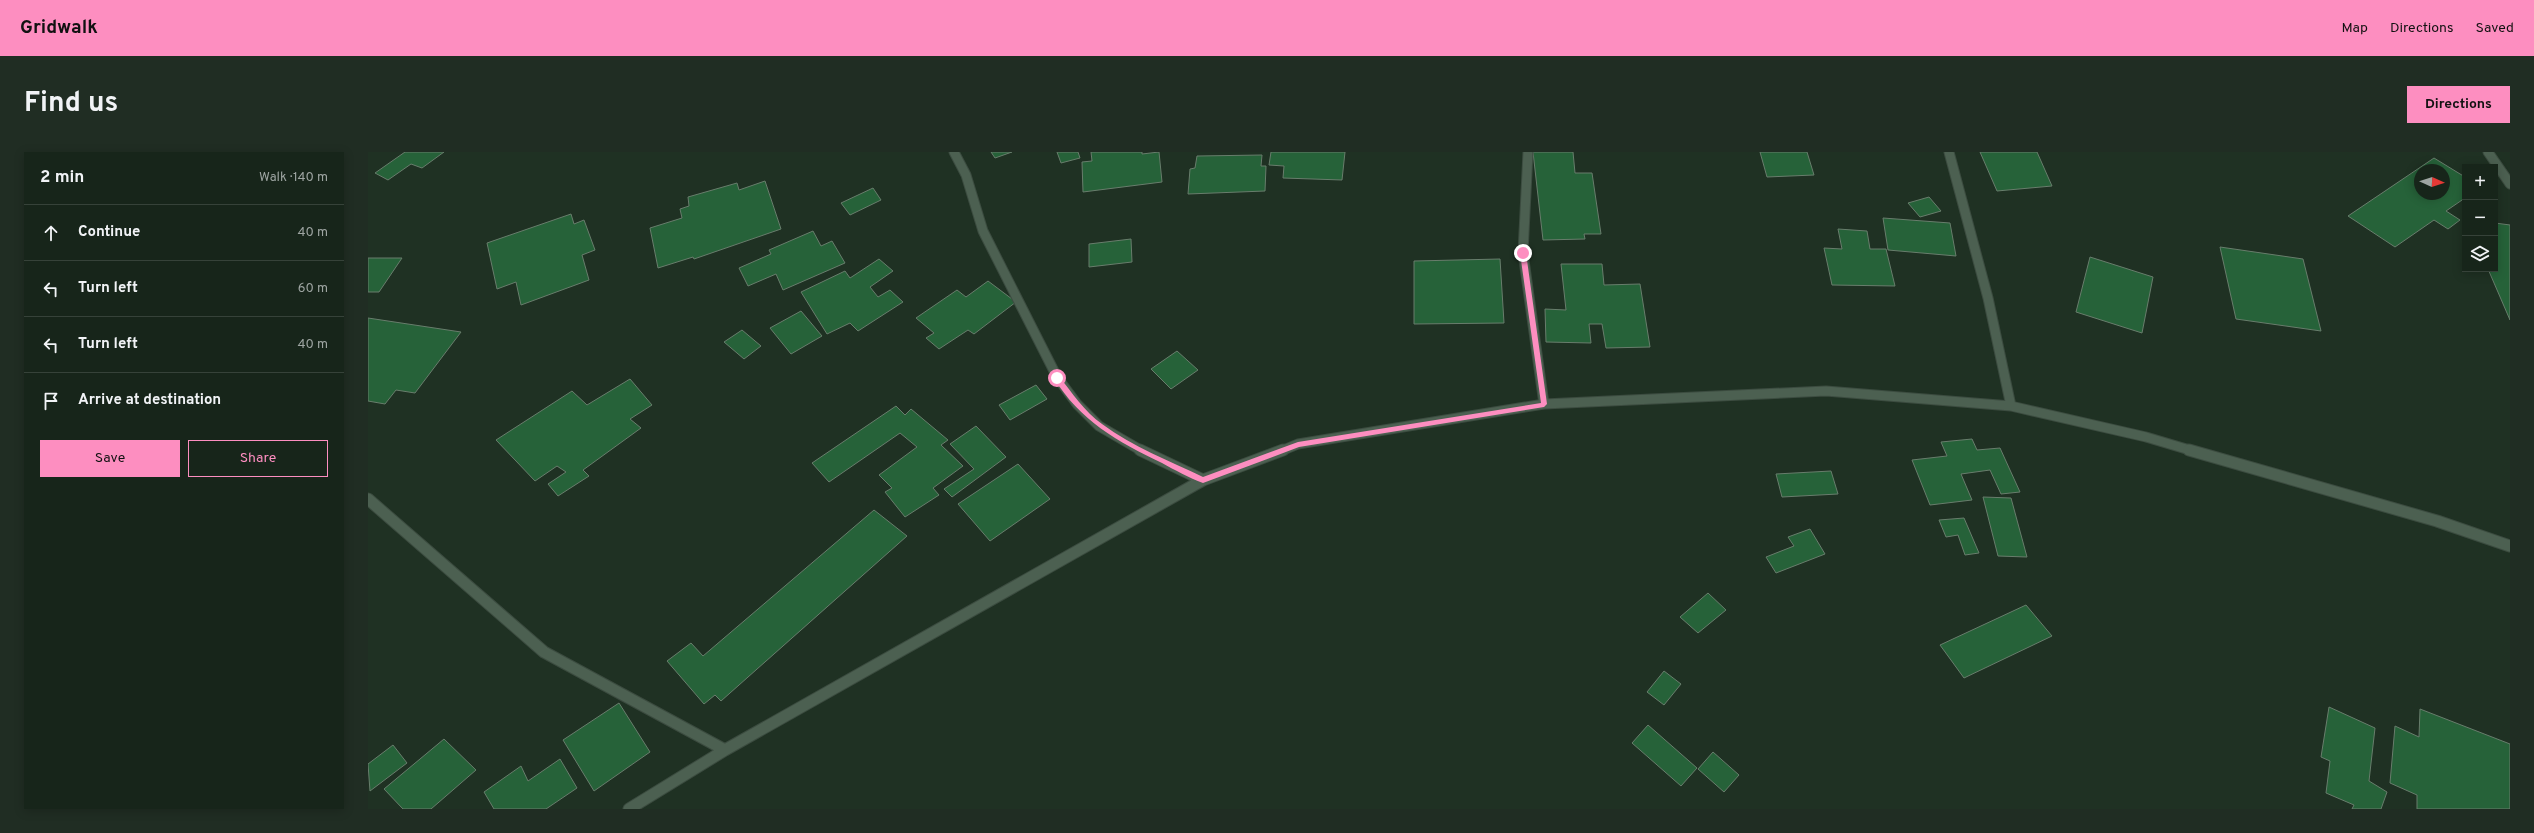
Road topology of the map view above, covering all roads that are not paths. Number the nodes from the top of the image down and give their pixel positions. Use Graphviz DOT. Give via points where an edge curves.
graph roads {
  1 [pos="954,152"];
  2 [pos="1528,152"];
  3 [pos="1949,152"];
  4 [pos="2488,152"];
  5 [pos="2510,184"];
  6 [pos="1544,404"];
  7 [pos="2011,406"];
  8 [pos="1203,480"];
  9 [pos="368,499"];
  10 [pos="2510,546"];
  11 [pos="725,750"];
  12 [pos="630,809"];
  1 -- 8 [label="street" via="966,175 983,231 1057,378 1077,404 1099,426 1129,444"];
  2 -- 6 [label="street" via="1523,253"];
  3 -- 7 [label="street" via="1988,298"];
  4 -- 5 [label="street"];
  6 -- 7 [label="street" via="1826,391"];
  6 -- 8 [label="street" via="1298,444"];
  7 -- 10 [label="street" via="2146,437 2437,521"];
  8 -- 11 [label="street"];
  9 -- 11 [label="street" via="544,652"];
  11 -- 12 [label="street"];
}
